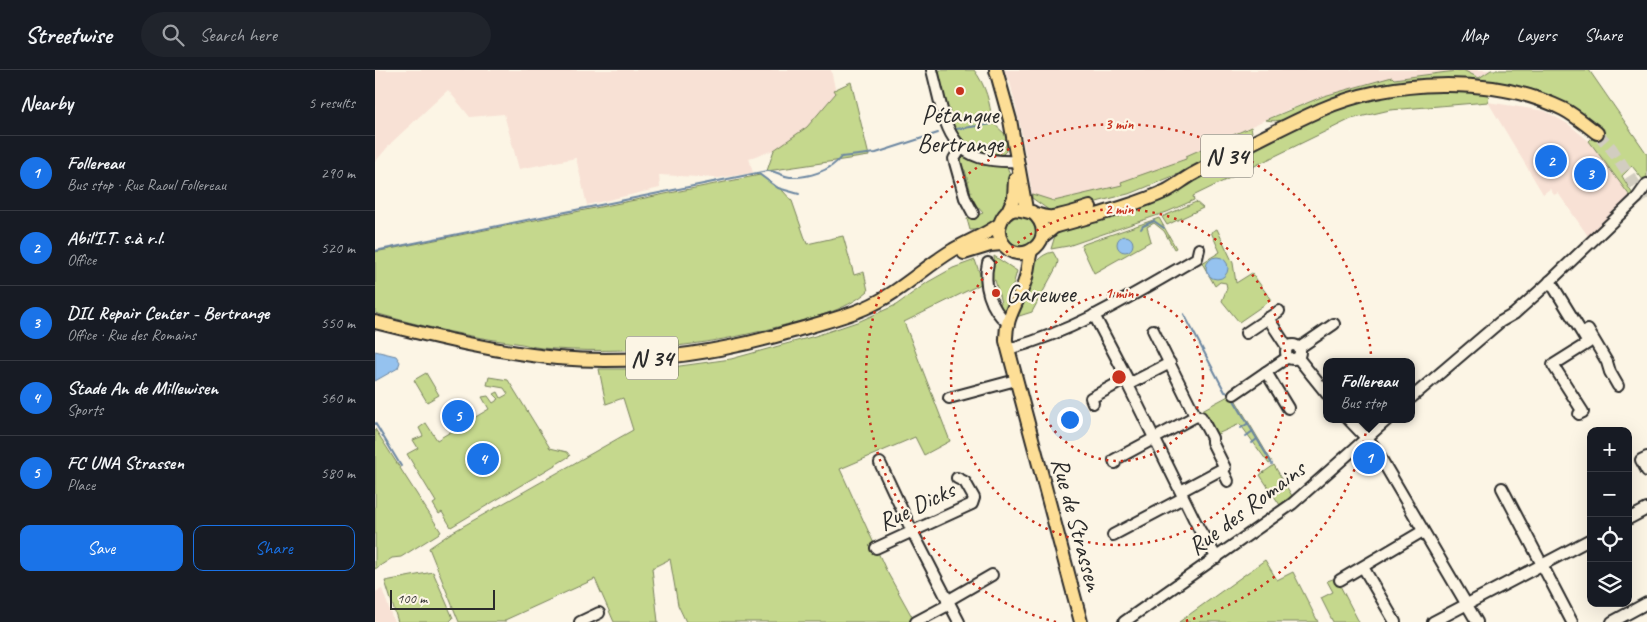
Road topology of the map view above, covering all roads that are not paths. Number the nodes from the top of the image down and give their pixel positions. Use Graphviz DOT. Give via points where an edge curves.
graph roads {
  1 [pos="932,70"];
  2 [pos="995,70"];
  3 [pos="1597,133"];
  4 [pos="961,148"];
  5 [pos="1017,161"];
  6 [pos="1192,174"];
  7 [pos="1647,184"];
  8 [pos="1029,211"];
  9 [pos="973,213"];
  10 [pos="1007,214"];
  11 [pos="999,224"];
  12 [pos="1043,236"];
  13 [pos="1007,248"];
  14 [pos="1199,249"];
  15 [pos="1031,251"];
  16 [pos="988,263"];
  17 [pos="917,276"];
  18 [pos="1553,279"];
  19 [pos="1014,303"];
  20 [pos="1279,311"];
  21 [pos="1094,315"];
  22 [pos="1268,318"];
  23 [pos="375,322"];
  24 [pos="1007,322"];
  25 [pos="1334,324"];
  26 [pos="1153,330"];
  27 [pos="1246,333"];
  28 [pos="1008,349"];
  29 [pos="1293,353"];
  30 [pos="1170,363"];
  31 [pos="1266,372"];
  32 [pos="1016,380"];
  33 [pos="1127,382"];
  34 [pos="1618,386"];
  35 [pos="1323,389"];
  36 [pos="1234,394"];
  37 [pos="1415,395"];
  38 [pos="949,398"];
  39 [pos="1093,403"];
  40 [pos="1288,408"];
  41 [pos="1579,414"];
  42 [pos="1196,416"];
  43 [pos="1352,423"];
  44 [pos="1383,423"];
  45 [pos="1155,438"];
  46 [pos="1367,439"];
  47 [pos="1647,457"];
  48 [pos="880,463"];
  49 [pos="1115,464"];
  50 [pos="1222,469"];
  51 [pos="1647,471"];
  52 [pos="957,478"];
  53 [pos="1228,480"];
  54 [pos="1501,488"];
  55 [pos="1182,495"];
  56 [pos="1647,510"];
  57 [pos="1632,517"];
  58 [pos="1423,531"];
  59 [pos="912,532"];
  60 [pos="1113,535"];
  61 [pos="1587,541"];
  62 [pos="876,548"];
  63 [pos="1217,558"];
  64 [pos="1541,565"];
  65 [pos="1363,567"];
  66 [pos="992,575"];
  67 [pos="1340,580"];
  68 [pos="947,603"];
  69 [pos="1647,603"];
  70 [pos="1467,604"];
  71 [pos="599,613"];
  72 [pos="580,622"];
  73 [pos="916,622"];
  74 [pos="959,622"];
  75 [pos="1081,622"];
  76 [pos="1124,622"];
  77 [pos="1395,622"];
  78 [pos="1433,622"];
  79 [pos="1477,622"];
  80 [pos="1572,622"];
  81 [pos="1612,622"];
  1 -- 4 [label="street" via="947,126"];
  2 -- 5 [label="main road" via="1005,96"];
  3 -- 6 [label="main road, N 34" via="1563,109 1527,96 1471,86 1413,87 1356,98 1321,110"];
  4 -- 5 [label="street" via="981,160"];
  4 -- 9 [label="street" via="954,159 965,198"];
  5 -- 8 [label="main road"];
  5 -- 10 [label="main road" via="1013,198"];
  6 -- 8 [label="main road, N 34" via="1130,197 1052,218"];
  6 -- 12 [label="main road, N 34" via="1167,190 1054,227"];
  7 -- 18 [label="street" via="1637,198"];
  8 -- 10 [label="main road, N 34" via="1013,210"];
  8 -- 12 [label="main road" via="1041,222"];
  10 -- 11 [label="main road, N 34"];
  11 -- 13 [label="main road" via="999,238"];
  11 -- 17 [label="main road, N 34"];
  12 -- 15 [label="main road, N 34"];
  13 -- 15 [label="main road, N 34" via="1025,253"];
  13 -- 17 [label="main road, N 34" via="973,249"];
  13 -- 19 [label="main road, Rue de Strassen" via="1019,265"];
  14 -- 21 [label="street" via="1197,258"];
  15 -- 19 [label="main road, Rue de Strassen" via="1026,264 1026,279"];
  16 -- 24 [label="street" via="985,276 996,313"];
  17 -- 23 [label="main road, N 34" via="877,302 837,318 742,344 665,357 616,360 537,355 464,344"];
  18 -- 34 [label="street" via="1607,362"];
  18 -- 37 [label="street"];
  18 -- 41 [label="street" via="1588,343 1553,364 1583,412"];
  19 -- 24 [label="main road, Rue de Strassen"];
  20 -- 22 [label="street"];
  21 -- 28 [label="street" via="1039,340"];
  21 -- 33 [label="street"];
  22 -- 27 [label="street"];
  22 -- 29 [label="street"];
  24 -- 28 [label="main road, Rue de Strassen"];
  25 -- 29 [label="street"];
  26 -- 30 [label="street"];
  28 -- 32 [label="main road, Rue de Strassen"];
  29 -- 31 [label="street"];
  29 -- 35 [label="street"];
  30 -- 33 [label="street"];
  30 -- 42 [label="street"];
  31 -- 36 [label="street"];
  31 -- 40 [label="street"];
  32 -- 38 [label="street"];
  32 -- 75 [label="main road, Rue de Strassen"];
  33 -- 39 [label="street" via="1122,381 1091,398"];
  33 -- 45 [label="street"];
  42 -- 45 [label="street"];
  42 -- 50 [label="street" via="1201,417 1212,438 1225,468"];
  43 -- 46 [label="street"];
  44 -- 46 [label="street, Rue des Romains"];
  45 -- 49 [label="street" via="1114,460"];
  45 -- 55 [label="street"];
  46 -- 58 [label="street"];
  46 -- 63 [label="street, Rue des Romains" via="1292,504"];
  47 -- 51 [label="street" via="1641,460"];
  48 -- 59 [label="street"];
  50 -- 53 [label="street"];
  50 -- 55 [label="street"];
  52 -- 59 [label="street, Rue Dicks" via="965,482 974,498 972,504"];
  54 -- 64 [label="street"];
  55 -- 60 [label="street"];
  55 -- 63 [label="street"];
  56 -- 57 [label="street"];
  58 -- 65 [label="street"];
  58 -- 70 [label="street"];
  59 -- 62 [label="street, Rue Dicks"];
  59 -- 68 [label="street"];
  61 -- 64 [label="street"];
  63 -- 76 [label="street, Rue des Romains"];
  64 -- 70 [label="street"];
  64 -- 80 [label="street"];
  65 -- 67 [label="street"];
  65 -- 77 [label="street"];
  66 -- 68 [label="street"];
  68 -- 73 [label="street"];
  68 -- 74 [label="street"];
  69 -- 81 [label="street"];
  70 -- 78 [label="street"];
  70 -- 79 [label="street"];
  71 -- 72 [label="street"];
}
